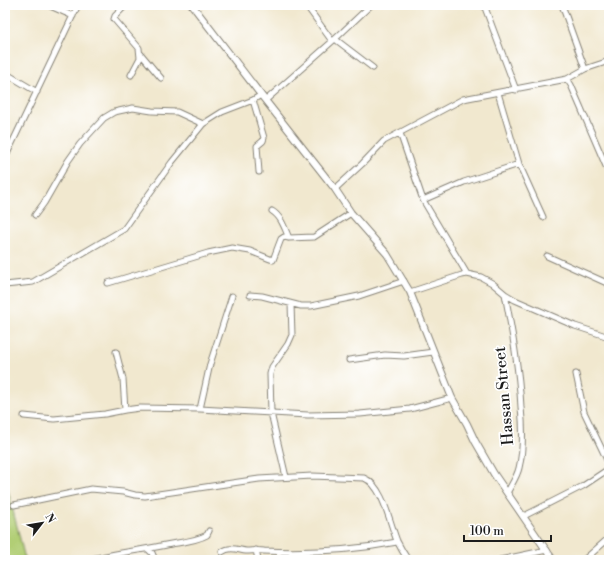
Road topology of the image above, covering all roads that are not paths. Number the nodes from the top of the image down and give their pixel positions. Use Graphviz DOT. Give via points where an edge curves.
graph roads {
  1 [pos="48,5"];
  2 [pos="78,5"];
  3 [pos="126,5"];
  4 [pos="192,5"];
  5 [pos="306,5"];
  6 [pos="371,5"];
  7 [pos="484,5"];
  8 [pos="562,5"];
  9 [pos="73,16"];
  10 [pos="334,40"];
  11 [pos="140,53"];
  12 [pos="609,61"];
  13 [pos="373,68"];
  14 [pos="585,68"];
  15 [pos="5,73"];
  16 [pos="131,75"];
  17 [pos="161,78"];
  18 [pos="567,79"];
  19 [pos="516,90"];
  20 [pos="38,92"];
  21 [pos="498,93"];
  22 [pos="261,95"];
  23 [pos="253,100"];
  24 [pos="266,100"];
  25 [pos="203,124"];
  26 [pos="400,133"];
  27 [pos="5,158"];
  28 [pos="519,164"];
  29 [pos="259,172"];
  30 [pos="609,173"];
  31 [pos="335,189"];
  32 [pos="422,200"];
  33 [pos="272,211"];
  34 [pos="351,213"];
  35 [pos="35,214"];
  36 [pos="543,217"];
  37 [pos="289,238"];
  38 [pos="547,256"];
  39 [pos="467,274"];
  40 [pos="108,282"];
  41 [pos="404,282"];
  42 [pos="609,284"];
  43 [pos="5,285"];
  44 [pos="410,292"];
  45 [pos="505,294"];
  46 [pos="250,295"];
  47 [pos="232,296"];
  48 [pos="291,304"];
  49 [pos="609,337"];
  50 [pos="116,352"];
  51 [pos="433,352"];
  52 [pos="349,360"];
  53 [pos="576,374"];
  54 [pos="452,398"];
  55 [pos="200,409"];
  56 [pos="125,410"];
  57 [pos="271,413"];
  58 [pos="24,416"];
  59 [pos="286,477"];
  60 [pos="507,493"];
  61 [pos="14,505"];
  62 [pos="524,516"];
  63 [pos="209,531"];
  64 [pos="609,538"];
  65 [pos="397,542"];
  66 [pos="148,549"];
  67 [pos="256,550"];
  68 [pos="547,550"];
  69 [pos="222,552"];
  70 [pos="87,560"];
  71 [pos="155,560"];
  72 [pos="258,560"];
  73 [pos="408,560"];
  74 [pos="500,560"];
  75 [pos="553,560"];
  76 [pos="584,560"];
  1 -- 9 [label="street"];
  2 -- 9 [label="street"];
  3 -- 11 [label="street" via="114,19 139,48"];
  4 -- 22 [label="street"];
  5 -- 10 [label="street"];
  6 -- 10 [label="street"];
  7 -- 19 [label="street"];
  8 -- 14 [label="street"];
  9 -- 20 [label="street"];
  10 -- 13 [label="street"];
  10 -- 24 [label="street"];
  11 -- 16 [label="street"];
  11 -- 17 [label="street"];
  12 -- 14 [label="street"];
  14 -- 18 [label="street"];
  15 -- 20 [label="street"];
  18 -- 19 [label="street"];
  18 -- 30 [label="street"];
  19 -- 21 [label="street"];
  20 -- 27 [label="street"];
  21 -- 26 [label="street" via="463,99"];
  21 -- 28 [label="street"];
  22 -- 23 [label="street"];
  22 -- 24 [label="street"];
  23 -- 25 [label="street" via="222,112"];
  23 -- 29 [label="street" via="264,138 257,146"];
  24 -- 31 [label="street"];
  25 -- 35 [label="street" via="177,112 133,108 114,112 104,118 80,144"];
  25 -- 43 [label="street" via="124,229 33,282"];
  26 -- 31 [label="street" via="384,141"];
  26 -- 32 [label="street"];
  28 -- 32 [label="street" via="464,182"];
  28 -- 36 [label="street"];
  31 -- 34 [label="street"];
  32 -- 39 [label="street"];
  33 -- 37 [label="street" via="276,213"];
  34 -- 37 [label="street" via="314,237"];
  34 -- 41 [label="street" via="386,254"];
  37 -- 40 [label="street" via="281,239 273,260 250,251 232,248"];
  38 -- 42 [label="street"];
  39 -- 44 [label="street"];
  39 -- 45 [label="street" via="487,280"];
  41 -- 44 [label="street"];
  41 -- 48 [label="street" via="359,296 311,306"];
  44 -- 51 [label="street"];
  45 -- 49 [label="street" via="575,326"];
  45 -- 60 [label="street, Hassan Street" via="520,389 523,430 519,469"];
  46 -- 48 [label="street"];
  47 -- 55 [label="street" via="210,364"];
  48 -- 57 [label="street" via="292,335 270,374"];
  50 -- 56 [label="street" via="123,379"];
  51 -- 52 [label="street"];
  51 -- 54 [label="street"];
  53 -- 62 [label="street" via="584,412 609,464 607,470 583,486"];
  54 -- 57 [label="street" via="410,409 360,414"];
  54 -- 60 [label="street" via="480,452"];
  55 -- 56 [label="street"];
  55 -- 57 [label="street"];
  56 -- 58 [label="street" via="54,419"];
  57 -- 59 [label="street"];
  59 -- 61 [label="street" via="145,496 91,489"];
  59 -- 65 [label="street" via="368,480 376,487"];
  60 -- 62 [label="street"];
  62 -- 68 [label="street"];
  63 -- 66 [label="street" via="203,537"];
  64 -- 76 [label="street"];
  65 -- 67 [label="street" via="369,547 300,551"];
  65 -- 73 [label="street"];
  66 -- 70 [label="street" via="109,554"];
  66 -- 71 [label="street"];
  67 -- 69 [label="street" via="235,548"];
  67 -- 72 [label="street"];
  68 -- 74 [label="street"];
  68 -- 75 [label="street"];
}
